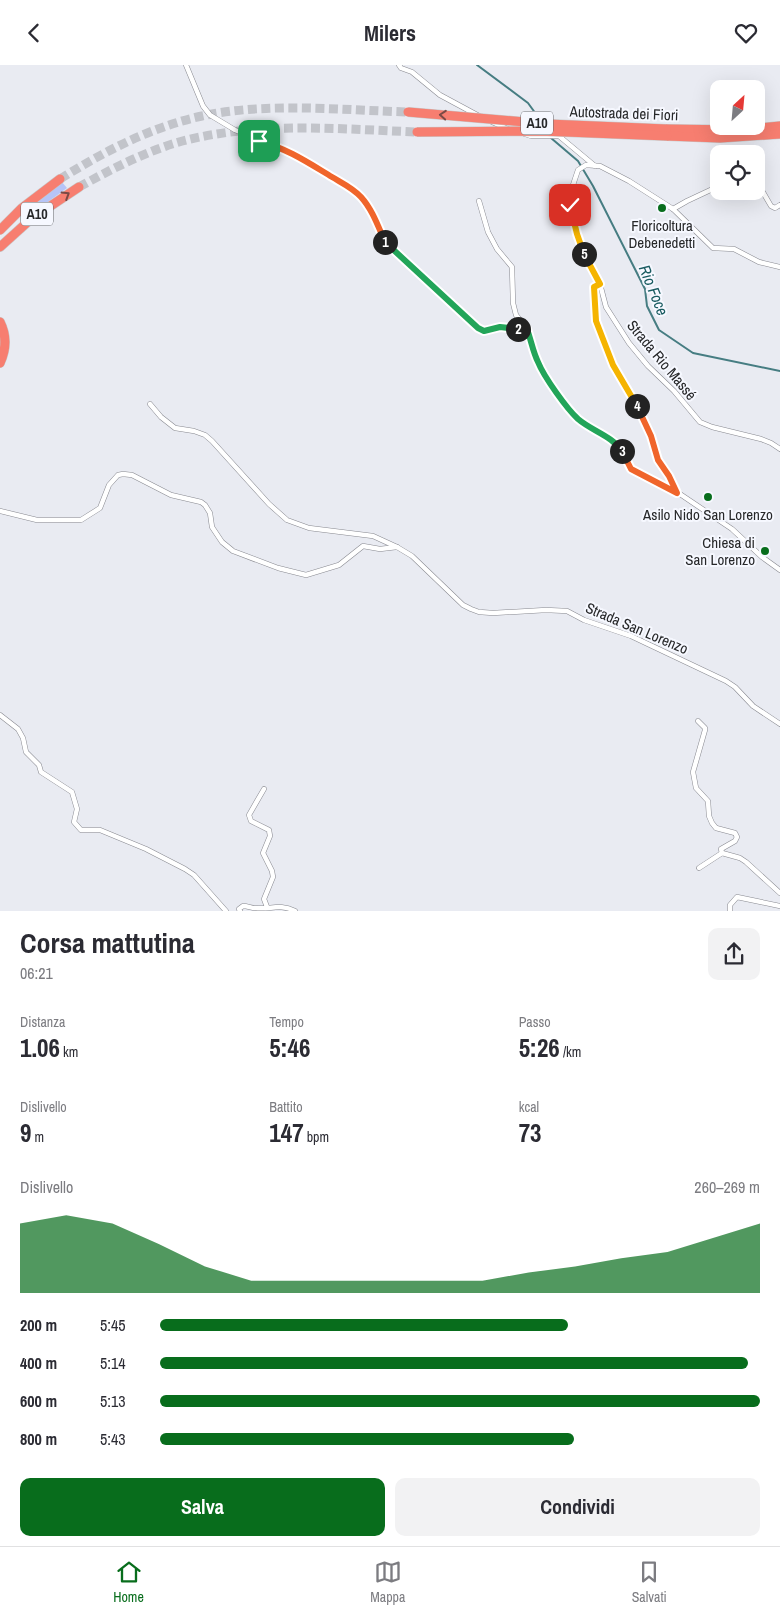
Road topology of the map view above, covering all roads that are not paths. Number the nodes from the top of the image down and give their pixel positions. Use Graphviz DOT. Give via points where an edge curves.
graph roads {
  1 [pos="186,65"];
  2 [pos="398,65"];
  3 [pos="408,112"];
  4 [pos="780,126"];
  5 [pos="417,132"];
  6 [pos="667,133"];
  7 [pos="780,134"];
  8 [pos="595,166"];
  9 [pos="60,179"];
  10 [pos="78,187"];
  11 [pos="710,190"];
  12 [pos="765,196"];
  13 [pos="479,201"];
  14 [pos="780,205"];
  15 [pos="22,208"];
  16 [pos="673,209"];
  17 [pos="0,221"];
  18 [pos="0,230"];
  19 [pos="0,247"];
  20 [pos="780,267"];
  21 [pos="600,284"];
  22 [pos="0,322"];
  23 [pos="527,329"];
  24 [pos="0,363"];
  25 [pos="150,405"];
  26 [pos="780,449"];
  27 [pos="677,493"];
  28 [pos="0,511"];
  29 [pos="397,547"];
  30 [pos="780,570"];
  31 [pos="0,715"];
  32 [pos="698,721"];
  33 [pos="780,724"];
  34 [pos="264,789"];
  35 [pos="722,853"];
  36 [pos="699,868"];
  37 [pos="780,893"];
  38 [pos="780,906"];
  39 [pos="267,907"];
  40 [pos="226,911"];
  41 [pos="240,911"];
  42 [pos="295,911"];
  43 [pos="730,911"];
  1 -- 23 [label="street" via="210,115 234,130 296,155 353,189 374,216 386,244 478,328 484,331 500,327"];
  2 -- 8 [label="street" via="463,109 512,131 564,138"];
  6 -- 3 [label="highway, Autostrada dei Fiori / A10, one-way, bridge"];
  4 -- 6 [label="highway, Autostrada dei Fiori / A10"];
  5 -- 6 [label="highway, Autostrada dei Fiori / A10, bridge"];
  6 -- 7 [label="highway, Autostrada dei Fiori / A10" via="720,138"];
  8 -- 16 [label="street, Strada Rio Massé" via="629,181"];
  8 -- 21 [label="street, Strada Rio Massé" via="586,165 578,171 570,205 580,246"];
  9 -- 15 [label="highway, A10"];
  19 -- 10 [label="highway, A10, one-way" via="31,219"];
  11 -- 16 [label="street"];
  12 -- 14 [label="street" via="771,206"];
  13 -- 23 [label="street" via="488,232 512,267 513,303 516,315"];
  15 -- 17 [label="highway"];
  15 -- 18 [label="highway, A10"];
  16 -- 20 [label="street, Strada Rio Massé" via="713,248 734,249 759,262"];
  21 -- 26 [label="street, Strada Rio Massé" via="606,307 629,343 700,422 761,439"];
  21 -- 27 [label="street" via="594,287 596,321 613,365 639,410 658,460"];
  22 -- 24 [label="highway" via="5,341"];
  23 -- 27 [label="street" via="537,361 572,413 619,447 631,469"];
  25 -- 29 [label="street, Strada San Lorenzo" via="175,428 205,435 287,519 309,528 373,536"];
  27 -- 30 [label="street" via="732,529"];
  28 -- 29 [label="street" via="37,520 81,520 100,508 109,485 123,473 171,495 205,505 212,527 222,542 233,551 278,568 306,575 339,565 363,546"];
  29 -- 33 [label="street, Strada San Lorenzo" via="412,556 471,609 493,613 567,611 584,620 616,629 726,681 752,706"];
  31 -- 40 [label="street" via="18,729 26,753 39,765 41,772 72,792 77,809 74,822 77,827 100,830 185,869"];
  32 -- 35 [label="street" via="706,730 693,772 696,788 708,801 712,823 737,837 721,849"];
  34 -- 39 [label="street" via="249,815 251,821 269,830 270,835 263,853 273,877 264,899"];
  35 -- 36 [label="street"];
  35 -- 37 [label="street" via="746,862"];
  38 -- 43 [label="street" via="737,897 730,905"];
  39 -- 41 [label="street" via="243,907"];
  39 -- 42 [label="street" via="288,907"];
}
